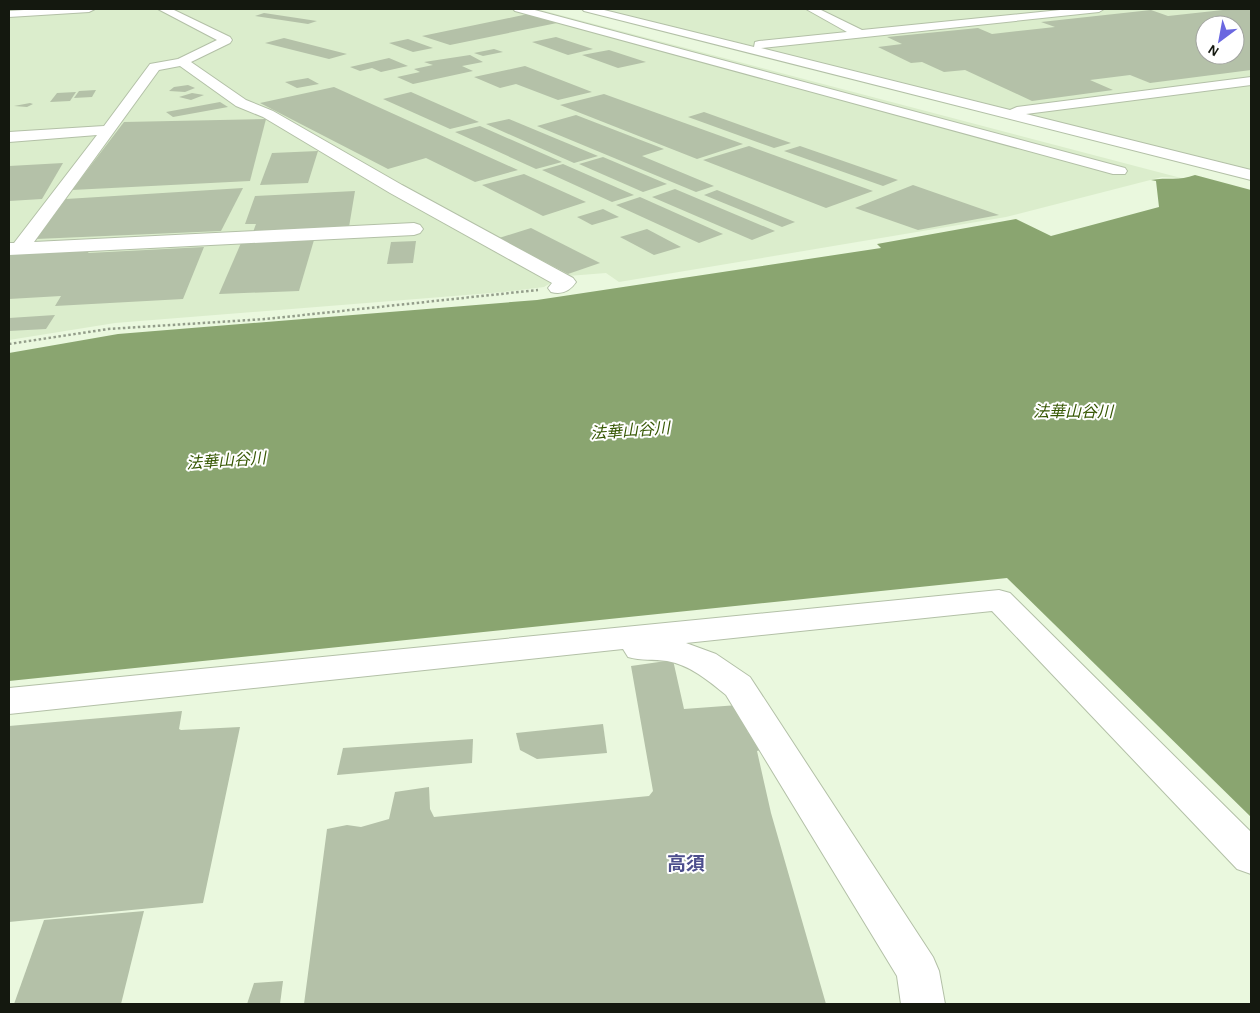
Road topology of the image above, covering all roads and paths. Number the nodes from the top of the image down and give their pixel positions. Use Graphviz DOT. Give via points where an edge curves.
graph roads {
  1 [pos="89,9"];
  2 [pos="164,9"];
  3 [pos="519,9"];
  4 [pos="588,9"];
  5 [pos="811,9"];
  6 [pos="1099,9"];
  7 [pos="9,14"];
  8 [pos="684,20"];
  9 [pos="860,34"];
  10 [pos="718,41"];
  11 [pos="740,47"];
  12 [pos="182,62"];
  13 [pos="1251,81"];
  14 [pos="1001,114"];
  15 [pos="108,130"];
  16 [pos="9,137"];
  17 [pos="1118,171"];
  18 [pos="1251,175"];
  19 [pos="414,229"];
  20 [pos="14,248"];
  21 [pos="558,288"];
  22 [pos="9,344"];
  23 [pos="9,701"];
  24 [pos="9,717"];
  25 [pos="1251,857"];
  26 [pos="924,1004"];
  1 -- 7 [label="street"];
  2 -- 12 [label="street" via="226,40"];
  3 -- 17 [label="street"];
  4 -- 10 [label="street"];
  5 -- 9 [label="street"];
  6 -- 9 [label="street"];
  8 -- 10 [label="street"];
  9 -- 11 [label="street"];
  10 -- 11 [label="street"];
  11 -- 14 [label="street"];
  12 -- 15 [label="street" via="155,67"];
  12 -- 21 [label="street" via="241,103 268,114 396,190 566,282"];
  13 -- 14 [label="street"];
  14 -- 18 [label="street"];
  15 -- 16 [label="street"];
  15 -- 20 [label="street"];
  19 -- 20 [label="street"];
  21 -- 22 [label="path" via="266,319 108,329"];
  23 -- 25 [label="street" via="999,600"];
  24 -- 26 [label="street" via="656,648 687,654 711,665 738,686 918,971"];
}
